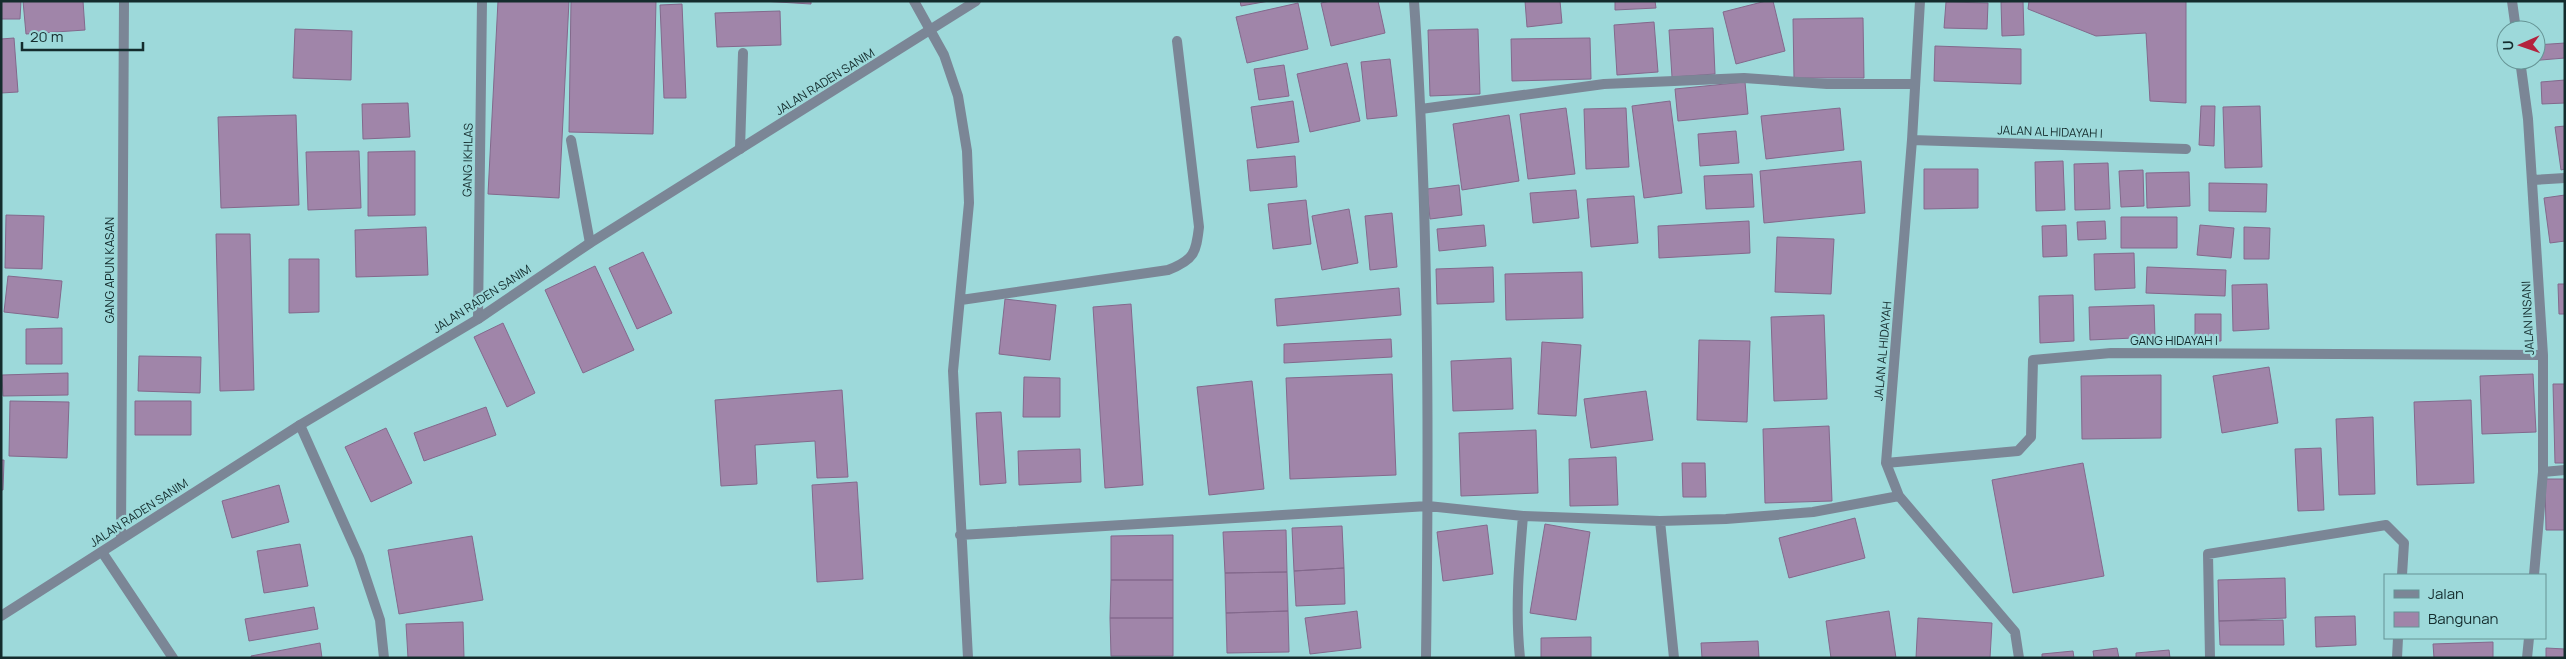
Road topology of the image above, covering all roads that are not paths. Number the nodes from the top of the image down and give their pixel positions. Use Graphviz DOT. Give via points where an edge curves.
graph roads {
  1 [pos="124,1"];
  2 [pos="482,1"];
  3 [pos="914,1"];
  4 [pos="976,1"];
  5 [pos="1414,1"];
  6 [pos="1920,1"];
  7 [pos="2512,1"];
  8 [pos="2515,20"];
  9 [pos="931,30"];
  10 [pos="1177,41"];
  11 [pos="744,53"];
  12 [pos="2521,70"];
  13 [pos="1914,84"];
  14 [pos="1421,109"];
  15 [pos="571,140"];
  16 [pos="1912,140"];
  17 [pos="740,149"];
  18 [pos="2186,149"];
  19 [pos="2565,178"];
  20 [pos="2532,180"];
  21 [pos="590,243"];
  22 [pos="961,300"];
  23 [pos="478,319"];
  24 [pos="2543,355"];
  25 [pos="300,426"];
  26 [pos="1886,463"];
  27 [pos="2565,470"];
  28 [pos="2543,472"];
  29 [pos="1899,496"];
  30 [pos="1428,506"];
  31 [pos="1523,516"];
  32 [pos="1660,521"];
  33 [pos="960,536"];
  34 [pos="121,539"];
  35 [pos="102,552"];
  36 [pos="2402,574"];
  37 [pos="2534,574"];
  38 [pos="1,616"];
  39 [pos="2398,639"];
  40 [pos="2529,639"];
  41 [pos="174,658"];
  42 [pos="384,658"];
  43 [pos="968,658"];
  44 [pos="1426,658"];
  45 [pos="1520,658"];
  46 [pos="1674,658"];
  47 [pos="2019,658"];
  48 [pos="2210,658"];
  49 [pos="2397,658"];
  50 [pos="2527,658"];
  1 -- 34 [label="street, GANG APUN KASAN"];
  2 -- 23 [label="street, GANG IKHLAS"];
  3 -- 9 [label="street"];
  4 -- 9 [label="street, JALAN RADEN SANIM"];
  5 -- 14 [label="street"];
  6 -- 13 [label="street, JALAN AL HIDAYAH"];
  7 -- 8 [label="street"];
  9 -- 17 [label="street, JALAN RADEN SANIM"];
  9 -- 22 [label="street" via="944,54 958,96 967,151 969,203"];
  10 -- 22 [label="street" via="1199,227 1196,250 1186,264 1168,270"];
  11 -- 17 [label="street"];
  12 -- 20 [label="street, JALAN INSANI"];
  13 -- 14 [label="street" via="1828,84 1744,78 1614,84"];
  13 -- 16 [label="street, JALAN AL HIDAYAH"];
  14 -- 30 [label="street"];
  15 -- 21 [label="street"];
  16 -- 18 [label="street, JALAN AL HIDAYAH I"];
  16 -- 26 [label="street, JALAN AL HIDAYAH"];
  17 -- 21 [label="street, JALAN RADEN SANIM"];
  19 -- 20 [label="street"];
  20 -- 24 [label="street, JALAN INSANI"];
  21 -- 23 [label="street, JALAN RADEN SANIM"];
  22 -- 33 [label="street" via="953,370"];
  23 -- 25 [label="street, JALAN RADEN SANIM"];
  24 -- 26 [label="street, GANG HIDAYAH I" via="2111,353 2033,360 2031,437 2018,451"];
  24 -- 28 [label="street, JALAN INSANI"];
  25 -- 34 [label="street, JALAN RADEN SANIM"];
  25 -- 42 [label="street" via="359,557 380,620"];
  26 -- 29 [label="street, JALAN AL HIDAYAH"];
  27 -- 28 [label="street"];
  28 -- 37 [label="street, JALAN INSANI"];
  29 -- 32 [label="street" via="1813,512 1726,520"];
  29 -- 47 [label="street, JALAN AL HIDAYAH" via="2015,632"];
  30 -- 31 [label="street"];
  30 -- 33 [label="street"];
  30 -- 44 [label="street"];
  31 -- 32 [label="street"];
  31 -- 45 [label="street" via="1518,583"];
  32 -- 46 [label="street"];
  33 -- 43 [label="street"];
  34 -- 35 [label="street, JALAN RADEN SANIM"];
  35 -- 38 [label="street, JALAN RADEN SANIM"];
  35 -- 41 [label="street"];
  36 -- 48 [label="street" via="2404,543 2386,525 2208,554"];
  39 -- 49 [label="street"];
  40 -- 50 [label="street"];
}
